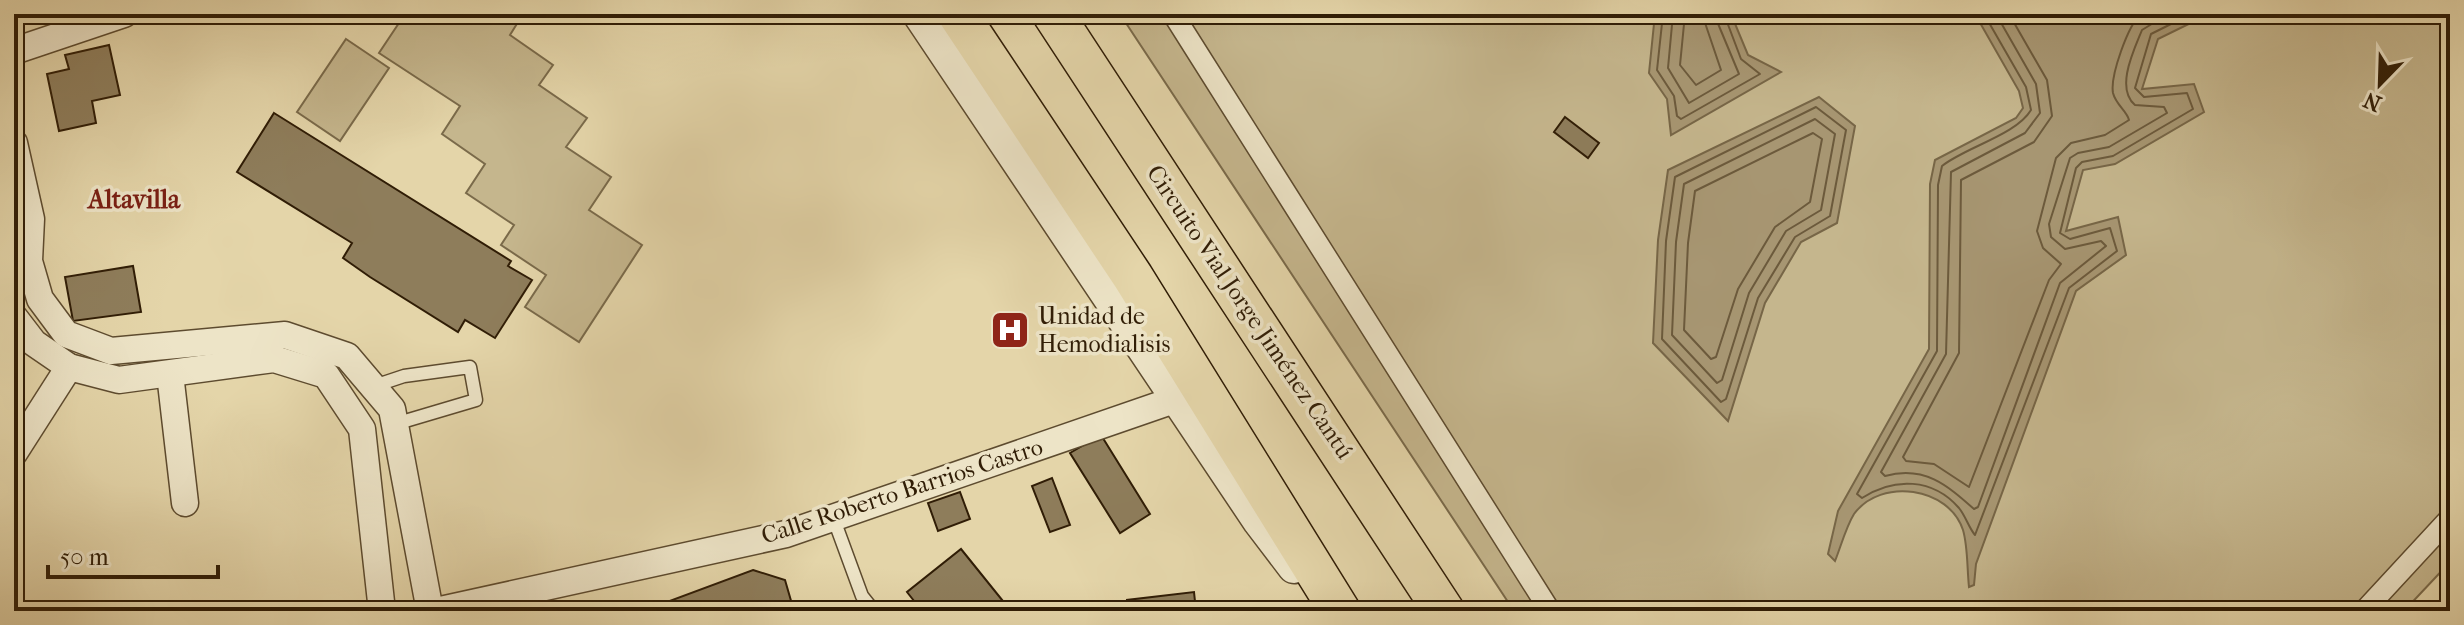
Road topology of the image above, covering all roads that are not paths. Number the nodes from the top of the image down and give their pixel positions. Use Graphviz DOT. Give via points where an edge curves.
graph roads {
  1 [pos="124,14"];
  2 [pos="919,14"];
  3 [pos="958,14"];
  4 [pos="1053,14"];
  5 [pos="1173,14"];
  6 [pos="14,51"];
  7 [pos="14,143"];
  8 [pos="19,192"];
  9 [pos="23,224"];
  10 [pos="14,319"];
  11 [pos="69,367"];
  12 [pos="170,374"];
  13 [pos="373,386"];
  14 [pos="1177,399"];
  15 [pos="395,424"];
  16 [pos="14,453"];
  17 [pos="185,503"];
  18 [pos="833,517"];
  19 [pos="2450,518"];
  20 [pos="421,565"];
  21 [pos="378,573"];
  22 [pos="382,611"];
  23 [pos="433,611"];
  24 [pos="874,611"];
  25 [pos="1328,611"];
  26 [pos="1340,611"];
  27 [pos="1444,611"];
  28 [pos="1550,611"];
  29 [pos="2364,611"];
  1 -- 6 [label="street"];
  2 -- 14 [label="street"];
  3 -- 26 [label="main road" via="1133,277"];
  4 -- 27 [label="main road, Circuito Vial Jorge Jiménez Cantú"];
  5 -- 28 [label="street"];
  7 -- 8 [label="street"];
  8 -- 9 [label="street"];
  9 -- 13 [label="street" via="40,299 66,334 111,351 285,335 347,356"];
  10 -- 11 [label="street" via="34,343"];
  11 -- 12 [label="street" via="119,380"];
  11 -- 16 [label="street"];
  12 -- 17 [label="street"];
  12 -- 21 [label="street" via="274,359 326,375 362,429"];
  13 -- 15 [label="street" via="392,409"];
  13 -- 15 [label="lane" via="470,367 476,400"];
  14 -- 18 [label="street, Calle Roberto Barrios Castro"];
  14 -- 25 [label="street"];
  15 -- 20 [label="street"];
  18 -- 23 [label="street, Calle Roberto Barrios Castro" via="786,534"];
  18 -- 24 [label="lane" via="862,596"];
  19 -- 29 [label="street"];
  20 -- 21 [label="street"];
  20 -- 23 [label="street"];
  21 -- 22 [label="street"];
}
